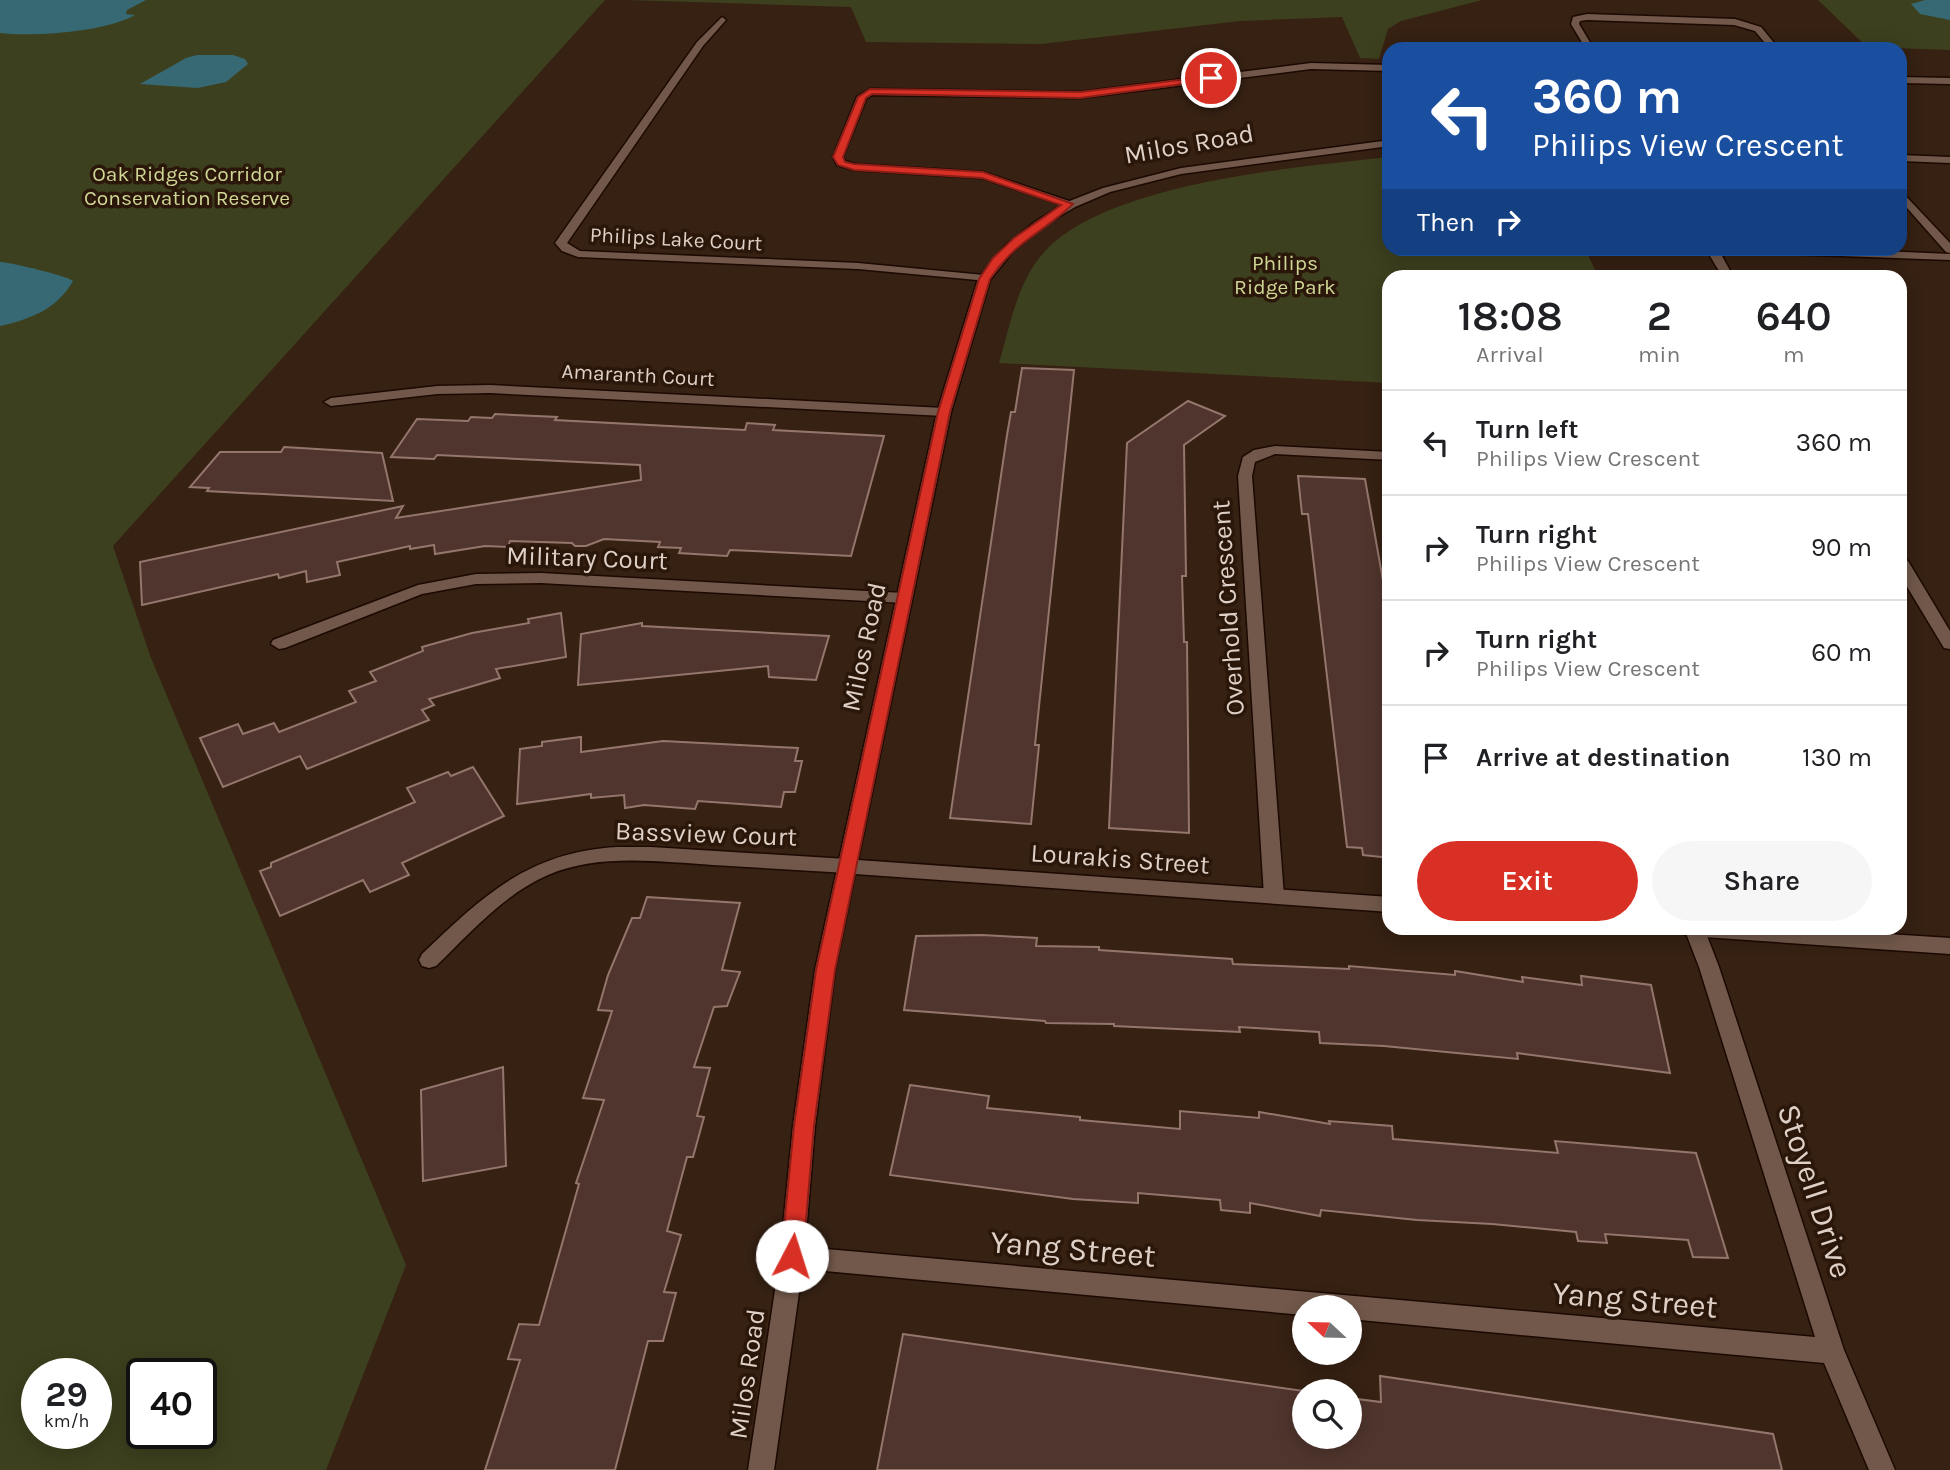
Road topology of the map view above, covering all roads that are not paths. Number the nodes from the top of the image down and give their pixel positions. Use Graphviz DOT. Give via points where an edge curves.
graph roads {
  1 [pos="722,20"];
  2 [pos="1586,42"];
  3 [pos="1770,42"];
  4 [pos="1382,68"];
  5 [pos="1907,80"];
  6 [pos="1950,81"];
  7 [pos="1382,145"];
  8 [pos="1907,158"];
  9 [pos="1950,160"];
  10 [pos="1907,201"];
  11 [pos="1068,204"];
  12 [pos="1950,250"];
  13 [pos="1907,255"];
  14 [pos="1950,257"];
  15 [pos="984,279"];
  16 [pos="331,402"];
  17 [pos="944,412"];
  18 [pos="1382,456"];
  19 [pos="1907,573"];
  20 [pos="904,598"];
  21 [pos="279,644"];
  22 [pos="1950,644"];
  23 [pos="846,866"];
  24 [pos="1274,896"];
  25 [pos="1382,904"];
  26 [pos="1696,935"];
  27 [pos="1793,935"];
  28 [pos="1950,946"];
  29 [pos="429,960"];
  30 [pos="792,1256"];
  31 [pos="1292,1302"];
  32 [pos="1362,1308"];
  33 [pos="1832,1351"];
  34 [pos="761,1470"];
  35 [pos="1882,1470"];
  1 -- 15 [label="street, Philips Lake Court" via="700,44 561,243 566,249 578,254 858,266"];
  2 -- 3 [label="street" via="1576,19 1735,22 1758,29"];
  4 -- 11 [label="street" via="1311,66 1080,95 870,92 862,97 838,157 854,167 983,175"];
  5 -- 6 [label="street"];
  7 -- 11 [label="street, Milos Road" via="1186,169"];
  8 -- 9 [label="street"];
  10 -- 12 [label="street"];
  11 -- 15 [label="street, Milos Road" via="1017,240"];
  13 -- 14 [label="street"];
  15 -- 17 [label="street, Milos Road"];
  16 -- 17 [label="street, Amaranth Court" via="490,389"];
  17 -- 20 [label="street, Milos Road"];
  18 -- 24 [label="street, Overhold Crescent" via="1275,450 1248,460 1245,476"];
  19 -- 22 [label="street"];
  20 -- 21 [label="street, Military Court" via="541,578 476,579 418,590"];
  20 -- 23 [label="street, Milos Road"];
  23 -- 24 [label="street, Lourakis Street"];
  23 -- 29 [label="street, Bassview Court" via="651,854 559,863 488,904"];
  23 -- 30 [label="street, Milos Road" via="825,970"];
  24 -- 25 [label="street, Lourakis Street"];
  26 -- 33 [label="street, Stoyell Drive"];
  27 -- 28 [label="street"];
  30 -- 31 [label="street, Yang Street"];
  30 -- 34 [label="street, Milos Road"];
  32 -- 33 [label="street, Yang Street"];
  33 -- 35 [label="street, Stoyell Drive"];
}
